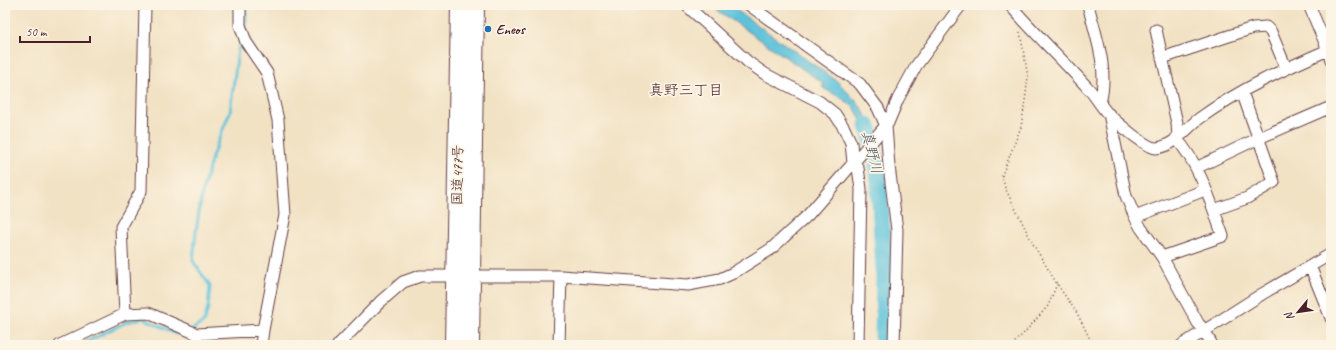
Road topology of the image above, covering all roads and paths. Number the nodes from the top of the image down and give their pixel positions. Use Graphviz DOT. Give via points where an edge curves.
graph roads {
  1 [pos="145,5"];
  2 [pos="240,5"];
  3 [pos="460,5"];
  4 [pos="474,5"];
  5 [pos="686,5"];
  6 [pos="749,5"];
  7 [pos="961,5"];
  8 [pos="1088,5"];
  9 [pos="1309,5"];
  10 [pos="1011,6"];
  11 [pos="1156,30"];
  12 [pos="1330,53"];
  13 [pos="1162,58"];
  14 [pos="1286,68"];
  15 [pos="1242,92"];
  16 [pos="1100,102"];
  17 [pos="1331,107"];
  18 [pos="1108,114"];
  19 [pos="884,129"];
  20 [pos="1177,138"];
  21 [pos="1259,138"];
  22 [pos="856,160"];
  23 [pos="1196,168"];
  24 [pos="1205,190"];
  25 [pos="1214,210"];
  26 [pos="1135,217"];
  27 [pos="1331,254"];
  28 [pos="1162,257"];
  29 [pos="1310,266"];
  30 [pos="463,276"];
  31 [pos="561,276"];
  32 [pos="1057,284"];
  33 [pos="125,314"];
  34 [pos="1331,318"];
  35 [pos="263,330"];
  36 [pos="1205,331"];
  37 [pos="60,345"];
  38 [pos="261,345"];
  39 [pos="338,345"];
  40 [pos="454,345"];
  41 [pos="470,345"];
  42 [pos="559,345"];
  43 [pos="858,345"];
  44 [pos="894,345"];
  45 [pos="1012,345"];
  46 [pos="1093,345"];
  47 [pos="1182,345"];
  48 [pos="1212,345"];
  1 -- 33 [label="street" via="141,191 121,227"];
  2 -- 35 [label="street" via="240,25 246,42 267,73 278,120 285,215"];
  3 -- 30 [label="highway, 国道477号"];
  4 -- 30 [label="highway, 国道477号"];
  5 -- 22 [label="street" via="748,62 765,74 820,102 835,114 844,128"];
  6 -- 19 [label="street" via="860,84 878,108"];
  7 -- 19 [label="street" via="916,66"];
  8 -- 16 [label="street" via="1100,51 1103,92"];
  9 -- 12 [label="street"];
  10 -- 16 [label="street"];
  10 -- 32 [label="path" via="1022,38 1028,77 1021,127 1002,175 1008,195"];
  11 -- 13 [label="street"];
  12 -- 14 [label="street"];
  13 -- 14 [label="street" via="1253,28 1266,27 1271,32"];
  13 -- 20 [label="street" via="1177,123"];
  14 -- 15 [label="street"];
  15 -- 20 [label="street" via="1200,118"];
  15 -- 21 [label="street"];
  16 -- 18 [label="street"];
  17 -- 21 [label="street"];
  18 -- 20 [label="street" via="1146,145 1155,148 1164,146"];
  18 -- 26 [label="street" via="1126,196"];
  19 -- 22 [label="street"];
  19 -- 44 [label="street" via="897,230"];
  20 -- 23 [label="street"];
  21 -- 23 [label="street"];
  21 -- 25 [label="street" via="1274,182 1247,198"];
  22 -- 31 [label="street" via="808,215 771,249 720,279 688,285"];
  22 -- 43 [label="street" via="861,189"];
  23 -- 24 [label="street"];
  24 -- 25 [label="street"];
  24 -- 26 [label="street"];
  25 -- 28 [label="street" via="1223,236"];
  26 -- 28 [label="street"];
  27 -- 29 [label="street"];
  28 -- 36 [label="street" via="1198,323"];
  29 -- 34 [label="street"];
  29 -- 36 [label="street"];
  30 -- 31 [label="street"];
  30 -- 39 [label="street" via="420,276 403,282"];
  30 -- 40 [label="highway, 国道477号"];
  30 -- 41 [label="highway, 国道477号"];
  31 -- 42 [label="street"];
  32 -- 45 [label="path" via="1048,306"];
  32 -- 46 [label="path" via="1077,313"];
  33 -- 35 [label="street" via="148,313 197,334"];
  33 -- 37 [label="street"];
  35 -- 38 [label="street"];
  36 -- 47 [label="street"];
  36 -- 48 [label="street"];
}
